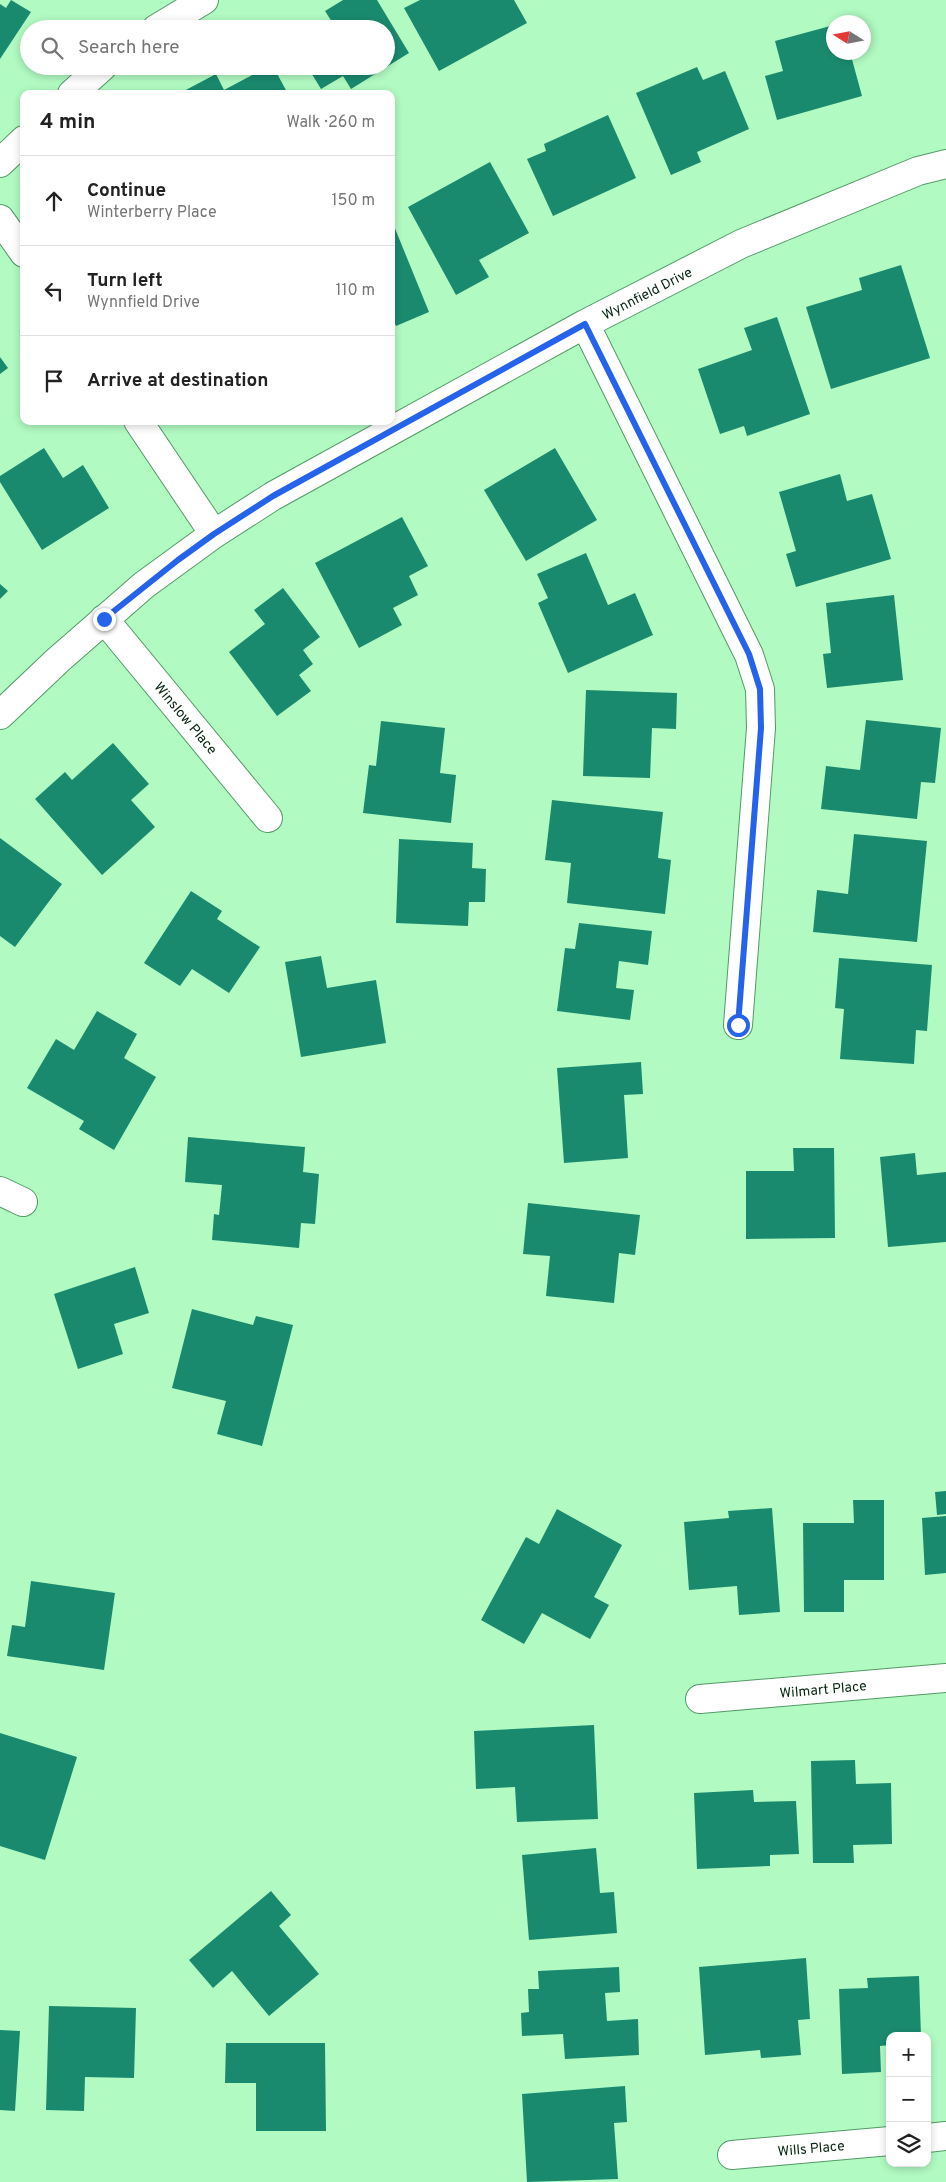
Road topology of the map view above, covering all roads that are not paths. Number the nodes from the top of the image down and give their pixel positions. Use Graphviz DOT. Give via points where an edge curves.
graph roads {
  1 [pos="204,0"];
  2 [pos="171,20"];
  3 [pos="93,75"];
  4 [pos="76,90"];
  5 [pos="20,144"];
  6 [pos="0,162"];
  7 [pos="946,164"];
  8 [pos="0,220"];
  9 [pos="20,248"];
  10 [pos="585,324"];
  11 [pos="141,425"];
  12 [pos="214,534"];
  13 [pos="104,619"];
  14 [pos="0,715"];
  15 [pos="268,818"];
  16 [pos="738,1025"];
  17 [pos="946,1678"];
  18 [pos="700,1699"];
  19 [pos="946,2136"];
  20 [pos="931,2138"];
  21 [pos="886,2141"];
  22 [pos="732,2155"];
  1 -- 2 [label="street"];
  3 -- 4 [label="street"];
  5 -- 6 [label="street"];
  7 -- 10 [label="street, Wynnfield Drive" via="918,171 741,244"];
  8 -- 9 [label="street"];
  10 -- 12 [label="street, Wynnfield Drive" via="282,492"];
  10 -- 16 [label="street" via="749,654 760,689 761,728"];
  11 -- 12 [label="street"];
  12 -- 13 [label="street, Wynnfield Drive"];
  13 -- 14 [label="street, Wynnfield Drive"];
  13 -- 15 [label="street, Winslow Place"];
  17 -- 18 [label="street, Wilmart Place"];
  19 -- 20 [label="street"];
  21 -- 22 [label="street, Wills Place"];
}
